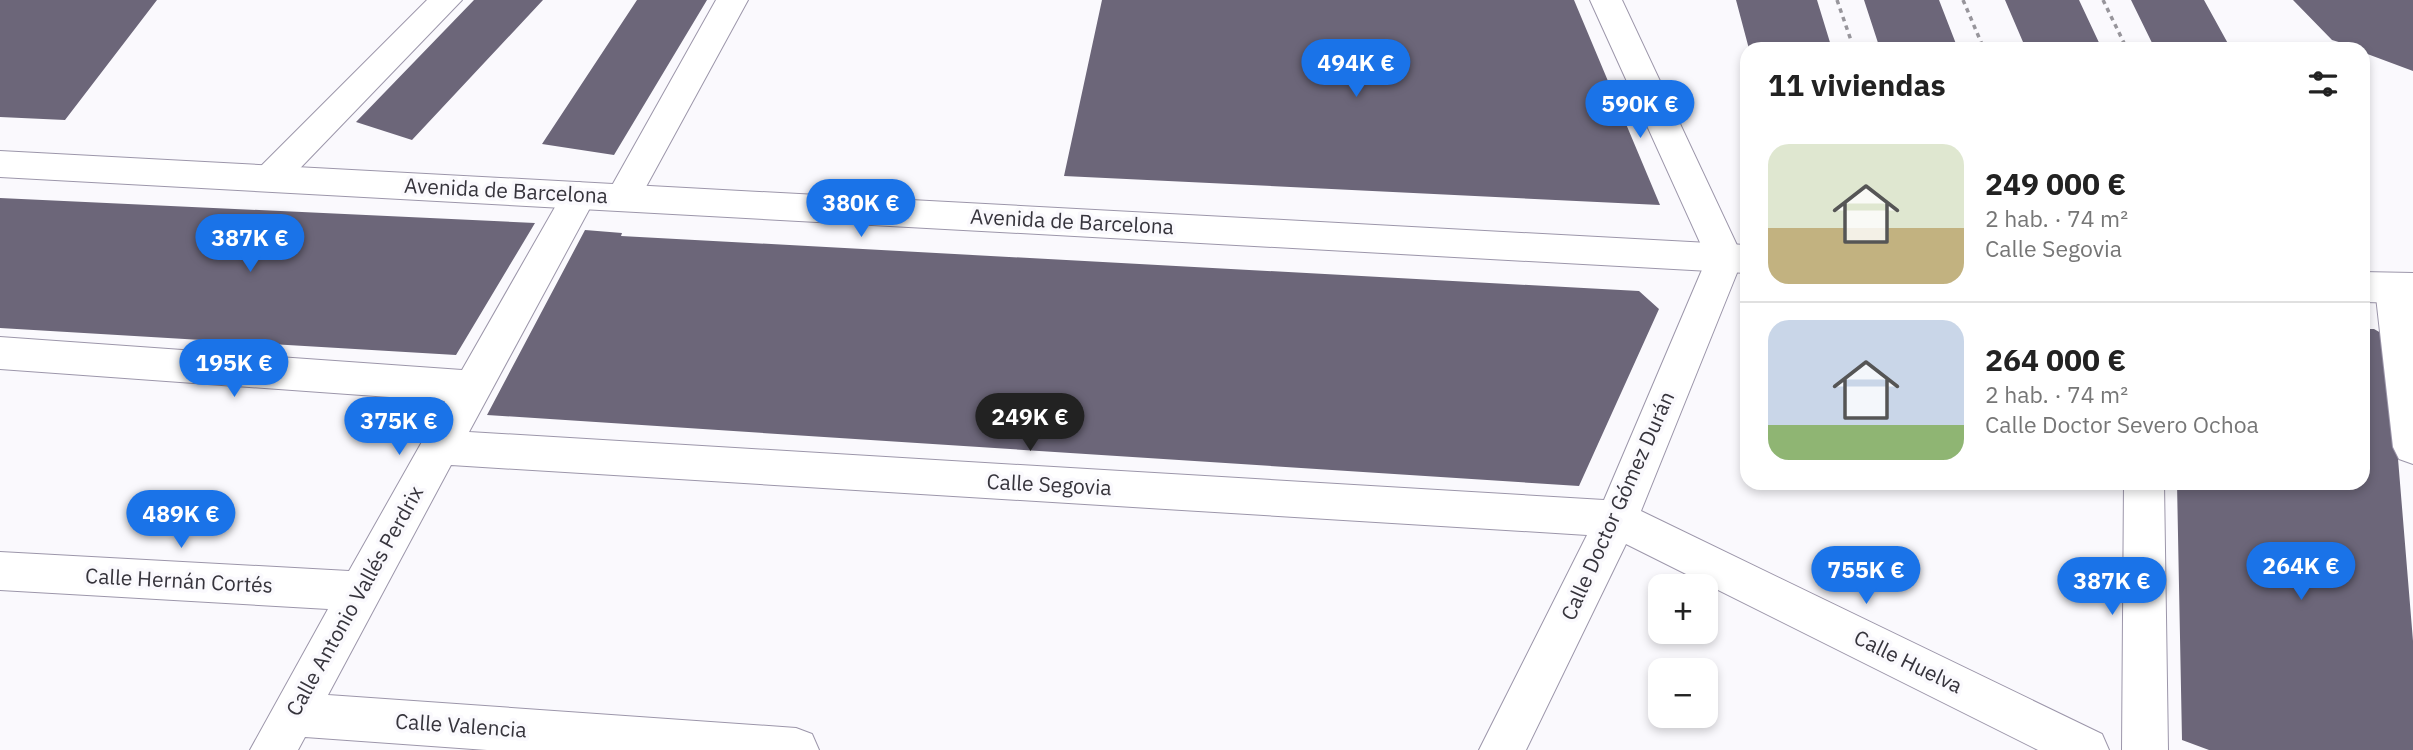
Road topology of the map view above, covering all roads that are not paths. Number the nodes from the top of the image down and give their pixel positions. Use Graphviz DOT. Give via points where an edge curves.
graph roads {
  1 [pos="446,0"];
  2 [pos="732,0"];
  3 [pos="1606,0"];
  4 [pos="0,163"];
  5 [pos="270,178"];
  6 [pos="579,195"];
  7 [pos="622,198"];
  8 [pos="1736,258"];
  9 [pos="2389,287"];
  10 [pos="0,353"];
  11 [pos="473,387"];
  12 [pos="439,447"];
  13 [pos="2413,447"];
  14 [pos="2144,490"];
  15 [pos="1617,519"];
  16 [pos="0,571"];
  17 [pos="359,591"];
  18 [pos="283,732"];
  19 [pos="796,750"];
  20 [pos="1503,750"];
  21 [pos="2086,750"];
  22 [pos="2145,750"];
  1 -- 5 [label="street"];
  2 -- 7 [label="street"];
  3 -- 8 [label="street"];
  4 -- 5 [label="street, Avenida de Barcelona"];
  5 -- 6 [label="street, Avenida de Barcelona"];
  6 -- 7 [label="street, Avenida de Barcelona"];
  6 -- 11 [label="street, Calle Antonio Vallés Perdrix"];
  7 -- 8 [label="street, Avenida de Barcelona"];
  8 -- 15 [label="street, Calle Doctor Gómez Durán"];
  9 -- 13 [label="street"];
  10 -- 11 [label="street"];
  11 -- 12 [label="street, Calle Antonio Vallés Perdrix"];
  12 -- 15 [label="street, Calle Segovia"];
  12 -- 17 [label="street, Calle Antonio Vallés Perdrix"];
  14 -- 22 [label="street"];
  15 -- 20 [label="street, Calle Doctor Gómez Durán"];
  15 -- 21 [label="street, Calle Huelva"];
  16 -- 17 [label="street, Calle Hernán Cortés"];
  17 -- 18 [label="street, Calle Antonio Vallés Perdrix"];
  18 -- 19 [label="street, Calle Valencia"];
}
